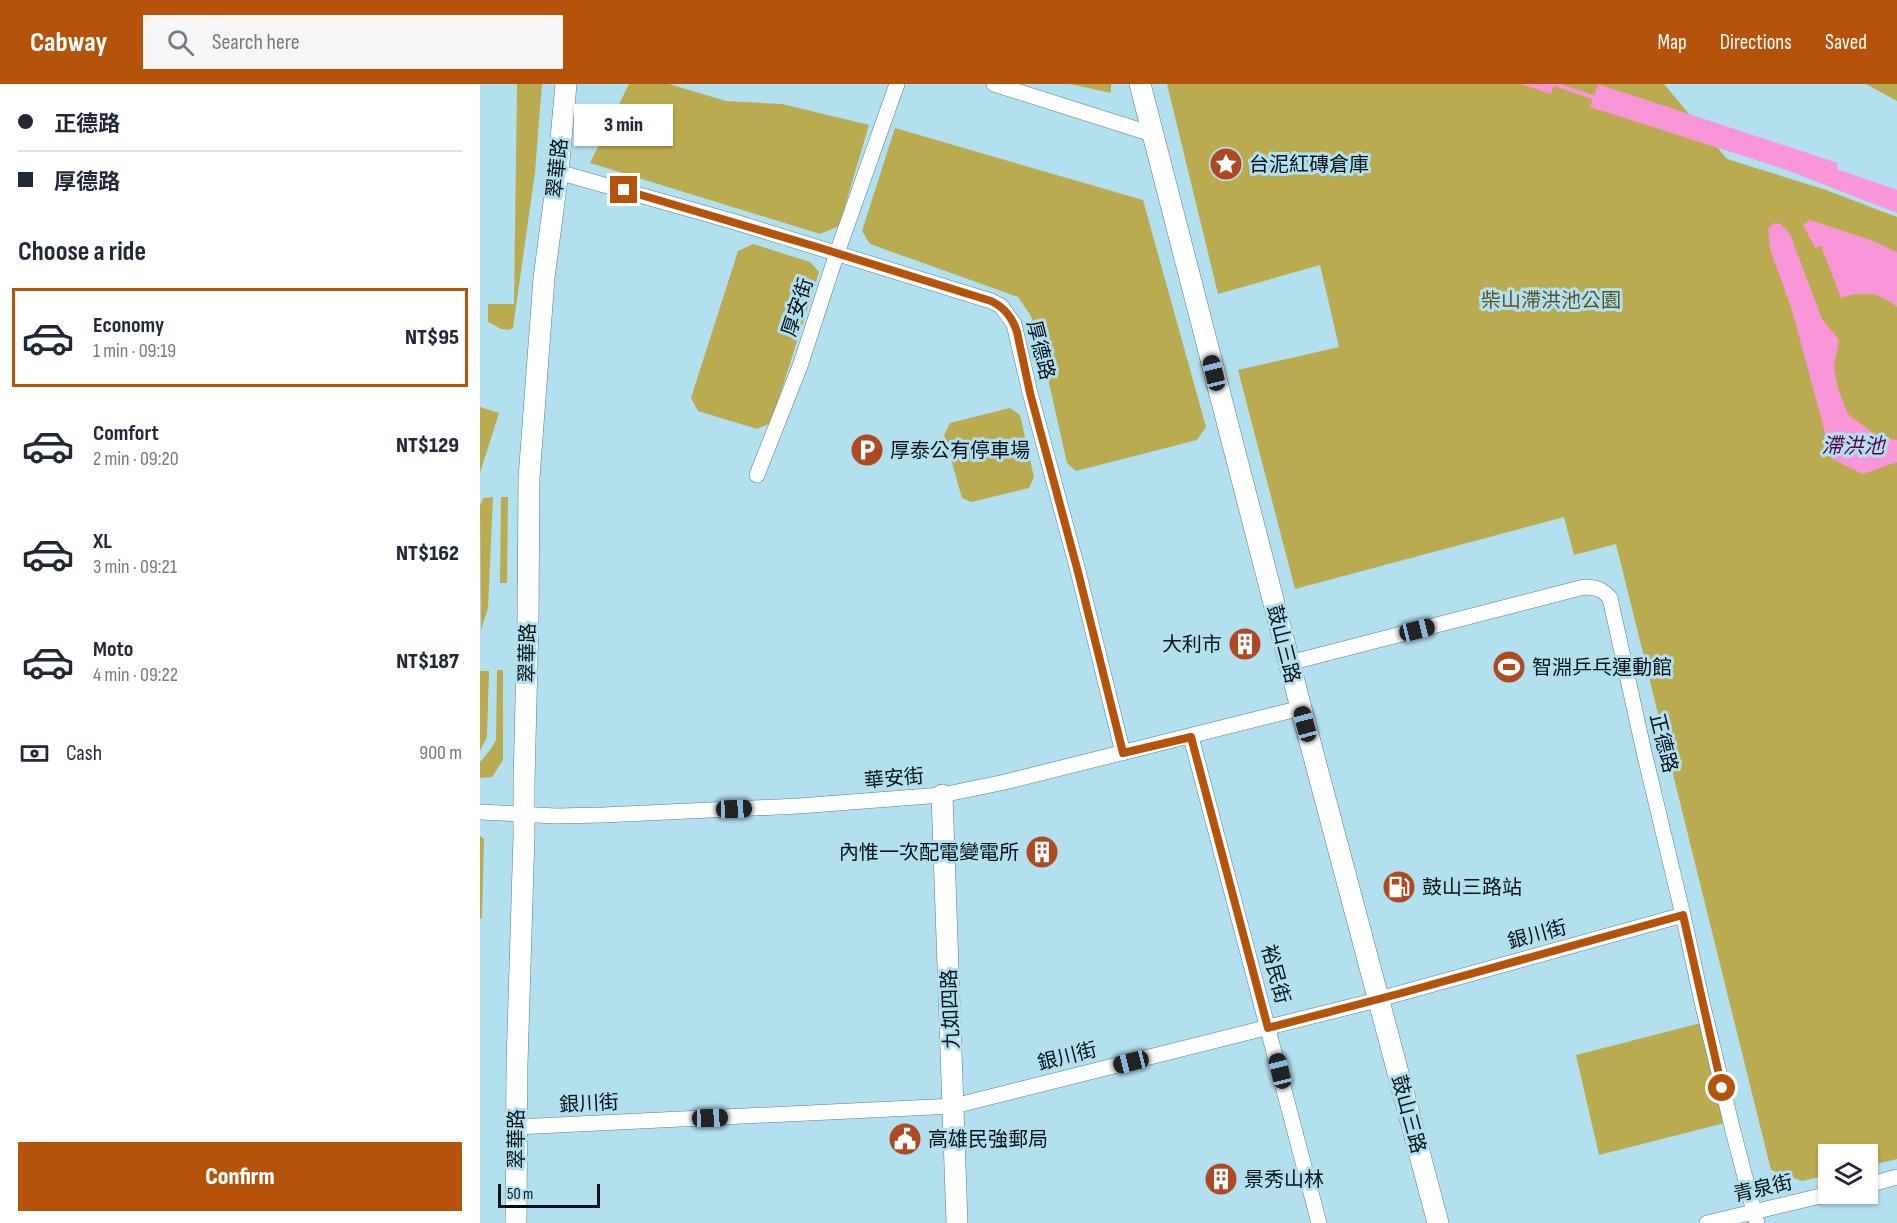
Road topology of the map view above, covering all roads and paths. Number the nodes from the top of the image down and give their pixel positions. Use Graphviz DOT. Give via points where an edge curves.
graph roads {
  1 [pos="566,84"];
  2 [pos="897,84"];
  3 [pos="994,84"];
  4 [pos="1140,84"];
  5 [pos="1152,134"];
  6 [pos="558,172"];
  7 [pos="837,253"];
  8 [pos="757,475"];
  9 [pos="1289,663"];
  10 [pos="1301,708"];
  11 [pos="1191,737"];
  12 [pos="1123,753"];
  13 [pos="942,795"];
  14 [pos="480,812"];
  15 [pos="524,814"];
  16 [pos="1683,915"];
  17 [pos="1378,999"];
  18 [pos="1268,1028"];
  19 [pos="954,1107"];
  20 [pos="516,1127"];
  21 [pos="1897,1177"];
  22 [pos="1878,1182"];
  23 [pos="1818,1198"];
  24 [pos="1756,1218"];
  25 [pos="516,1223"];
  26 [pos="957,1223"];
  27 [pos="1319,1223"];
  28 [pos="1438,1223"];
  29 [pos="1707,1223"];
  1 -- 6 [label="street, 翠華路"];
  2 -- 7 [label="street, 厚安街"];
  3 -- 5 [label="street"];
  4 -- 5 [label="street, 鼓山三路"];
  5 -- 9 [label="street, 鼓山三路"];
  6 -- 7 [label="street, 厚德路"];
  6 -- 15 [label="street, 翠華路" via="544,278 529,478"];
  7 -- 8 [label="street, 厚安街" via="800,366"];
  7 -- 12 [label="street, 厚德路" via="991,301 1002,306 1014,324"];
  9 -- 10 [label="street, 鼓山三路"];
  9 -- 16 [label="street, 正德路" via="1584,587 1603,590 1610,598"];
  10 -- 11 [label="street, 華安街"];
  10 -- 17 [label="street, 鼓山三路"];
  11 -- 12 [label="street, 華安街"];
  11 -- 18 [label="street, 裕民街"];
  12 -- 13 [label="street, 華安街"];
  13 -- 15 [label="street, 華安街" via="767,808"];
  13 -- 19 [label="street, 九如四路"];
  14 -- 15 [label="street, 華安街"];
  15 -- 20 [label="street, 翠華路"];
  16 -- 17 [label="street, 銀川街"];
  16 -- 24 [label="street, 正德路"];
  17 -- 18 [label="street, 銀川街"];
  17 -- 28 [label="street, 鼓山三路"];
  18 -- 19 [label="street, 銀川街"];
  18 -- 27 [label="street, 裕民街"];
  19 -- 20 [label="street, 銀川街"];
  19 -- 26 [label="street, 九如四路"];
  20 -- 25 [label="street, 翠華路"];
  21 -- 22 [label="street"];
  23 -- 24 [label="street, 青泉街"];
  24 -- 29 [label="street, 青泉街"];
}
